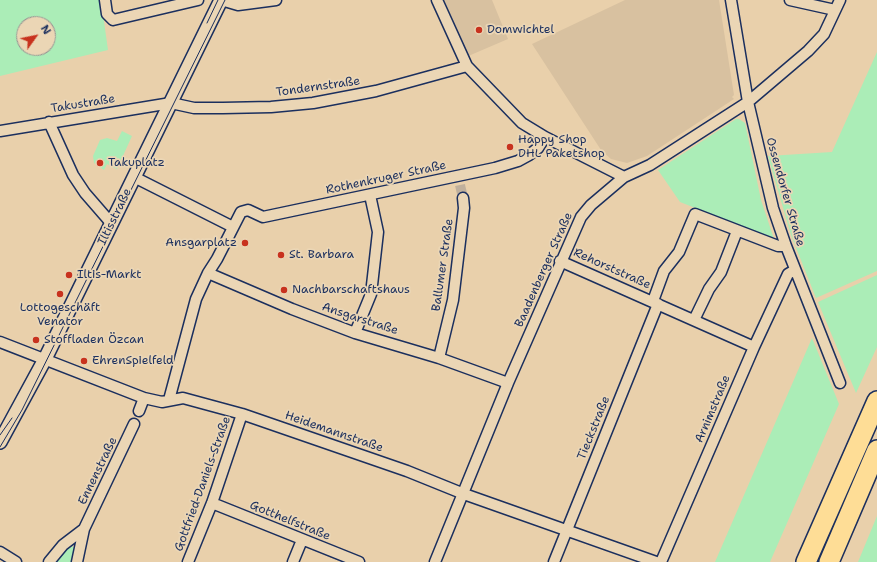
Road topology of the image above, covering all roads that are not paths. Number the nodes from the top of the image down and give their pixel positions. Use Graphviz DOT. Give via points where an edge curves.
graph roads {
  1 [pos="105,0"];
  2 [pos="198,0"];
  3 [pos="221,0"];
  4 [pos="276,0"];
  5 [pos="437,0"];
  6 [pos="731,0"];
  7 [pos="790,0"];
  8 [pos="838,5"];
  9 [pos="467,66"];
  10 [pos="748,102"];
  11 [pos="171,103"];
  12 [pos="49,122"];
  13 [pos="0,131"];
  14 [pos="545,137"];
  15 [pos="134,177"];
  16 [pos="624,177"];
  17 [pos="370,195"];
  18 [pos="463,198"];
  19 [pos="111,223"];
  20 [pos="233,227"];
  21 [pos="737,231"];
  22 [pos="786,246"];
  23 [pos="560,261"];
  24 [pos="795,270"];
  25 [pos="208,273"];
  26 [pos="655,303"];
  27 [pos="694,320"];
  28 [pos="355,333"];
  29 [pos="0,342"];
  30 [pos="754,346"];
  31 [pos="439,358"];
  32 [pos="45,359"];
  33 [pos="508,383"];
  34 [pos="840,383"];
  35 [pos="144,398"];
  36 [pos="169,400"];
  37 [pos="877,401"];
  38 [pos="139,411"];
  39 [pos="242,414"];
  40 [pos="134,424"];
  41 [pos="2,438"];
  42 [pos="877,450"];
  43 [pos="464,494"];
  44 [pos="212,503"];
  45 [pos="84,529"];
  46 [pos="566,531"];
  47 [pos="302,540"];
  48 [pos="0,552"];
  49 [pos="16,562"];
  50 [pos="49,562"];
  51 [pos="77,562"];
  52 [pos="188,562"];
  53 [pos="293,562"];
  54 [pos="359,562"];
  55 [pos="435,562"];
  56 [pos="554,562"];
  57 [pos="656,562"];
  58 [pos="661,562"];
  59 [pos="806,562"];
  60 [pos="829,562"];
  1 -- 2 [label="street" via="107,14 113,20"];
  3 -- 4 [label="street" via="238,5"];
  3 -- 11 [label="street, Iltisstraße"];
  5 -- 9 [label="street"];
  6 -- 10 [label="street, Ossendorfer Straße"];
  7 -- 8 [label="street"];
  8 -- 10 [label="street, Baadenberger Straße" via="824,34"];
  9 -- 11 [label="street, Tondernstraße" via="376,91 313,103 271,107 194,108"];
  9 -- 14 [label="street" via="522,123"];
  10 -- 16 [label="street, Baadenberger Straße" via="650,165"];
  10 -- 22 [label="street, Ossendorfer Straße" via="763,171"];
  11 -- 12 [label="street, Takustraße"];
  11 -- 15 [label="street, Iltisstraße"];
  12 -- 13 [label="street, Takustraße"];
  12 -- 19 [label="street" via="73,175"];
  14 -- 16 [label="street"];
  14 -- 17 [label="street, Rothenkruger Straße" via="538,148 518,161 459,180"];
  15 -- 19 [label="street, Iltisstraße"];
  15 -- 20 [label="street"];
  16 -- 23 [label="street, Baadenberger Straße" via="581,217"];
  17 -- 20 [label="street, Rothenkruger Straße" via="263,217 248,210 241,212"];
  17 -- 28 [label="street" via="378,232 371,294"];
  18 -- 31 [label="street, Ballumer Straße" via="453,300"];
  19 -- 32 [label="street, Iltisstraße"];
  20 -- 25 [label="street, Rothenkruger Straße" via="218,259"];
  21 -- 22 [label="street, Rehorststraße" via="778,246"];
  21 -- 26 [label="street, Rehorststraße" via="695,214 679,252 664,271"];
  21 -- 27 [label="street" via="722,272 708,289"];
  22 -- 24 [label="street, Ossendorfer Straße"];
  23 -- 26 [label="street, Rehorststraße"];
  23 -- 33 [label="street, Baadenberger Straße"];
  24 -- 30 [label="street, Arnimstraße" via="788,274"];
  24 -- 34 [label="street, Ossendorfer Straße"];
  25 -- 28 [label="street, Ansgarstraße"];
  25 -- 36 [label="street, Rothenkruger Straße" via="196,299"];
  26 -- 27 [label="street, Rehorststraße"];
  26 -- 46 [label="street, Tieckstraße"];
  27 -- 30 [label="street, Rehorststraße"];
  28 -- 31 [label="street, Ansgarstraße"];
  29 -- 32 [label="street, Heidemannstraße"];
  30 -- 58 [label="street, Arnimstraße"];
  31 -- 33 [label="street, Ansgarstraße"];
  32 -- 35 [label="street, Heidemannstraße"];
  32 -- 41 [label="street, Iltisstraße"];
  33 -- 43 [label="street, Baadenberger Straße"];
  35 -- 36 [label="street, Heidemannstraße" via="162,402"];
  35 -- 38 [label="street"];
  36 -- 39 [label="street, Heidemannstraße" via="183,398"];
  37 -- 59 [label="highway"];
  39 -- 43 [label="street, Heidemannstraße" via="407,471"];
  39 -- 44 [label="street, Gottfried-Daniels-Straße"];
  40 -- 45 [label="street, Ennenstraße"];
  42 -- 60 [label="highway"];
  43 -- 46 [label="street, Heidemannstraße"];
  43 -- 55 [label="street, Baadenberger Straße"];
  44 -- 47 [label="street, Gotthelfstraße"];
  44 -- 52 [label="street, Gottfried-Daniels-Straße"];
  45 -- 50 [label="street, Ennenstraße" via="63,545"];
  45 -- 51 [label="street, Ennenstraße"];
  46 -- 56 [label="street, Tieckstraße"];
  46 -- 57 [label="street, Heidemannstraße"];
  47 -- 53 [label="street"];
  47 -- 54 [label="street, Gotthelfstraße"];
  48 -- 49 [label="street"];
}
